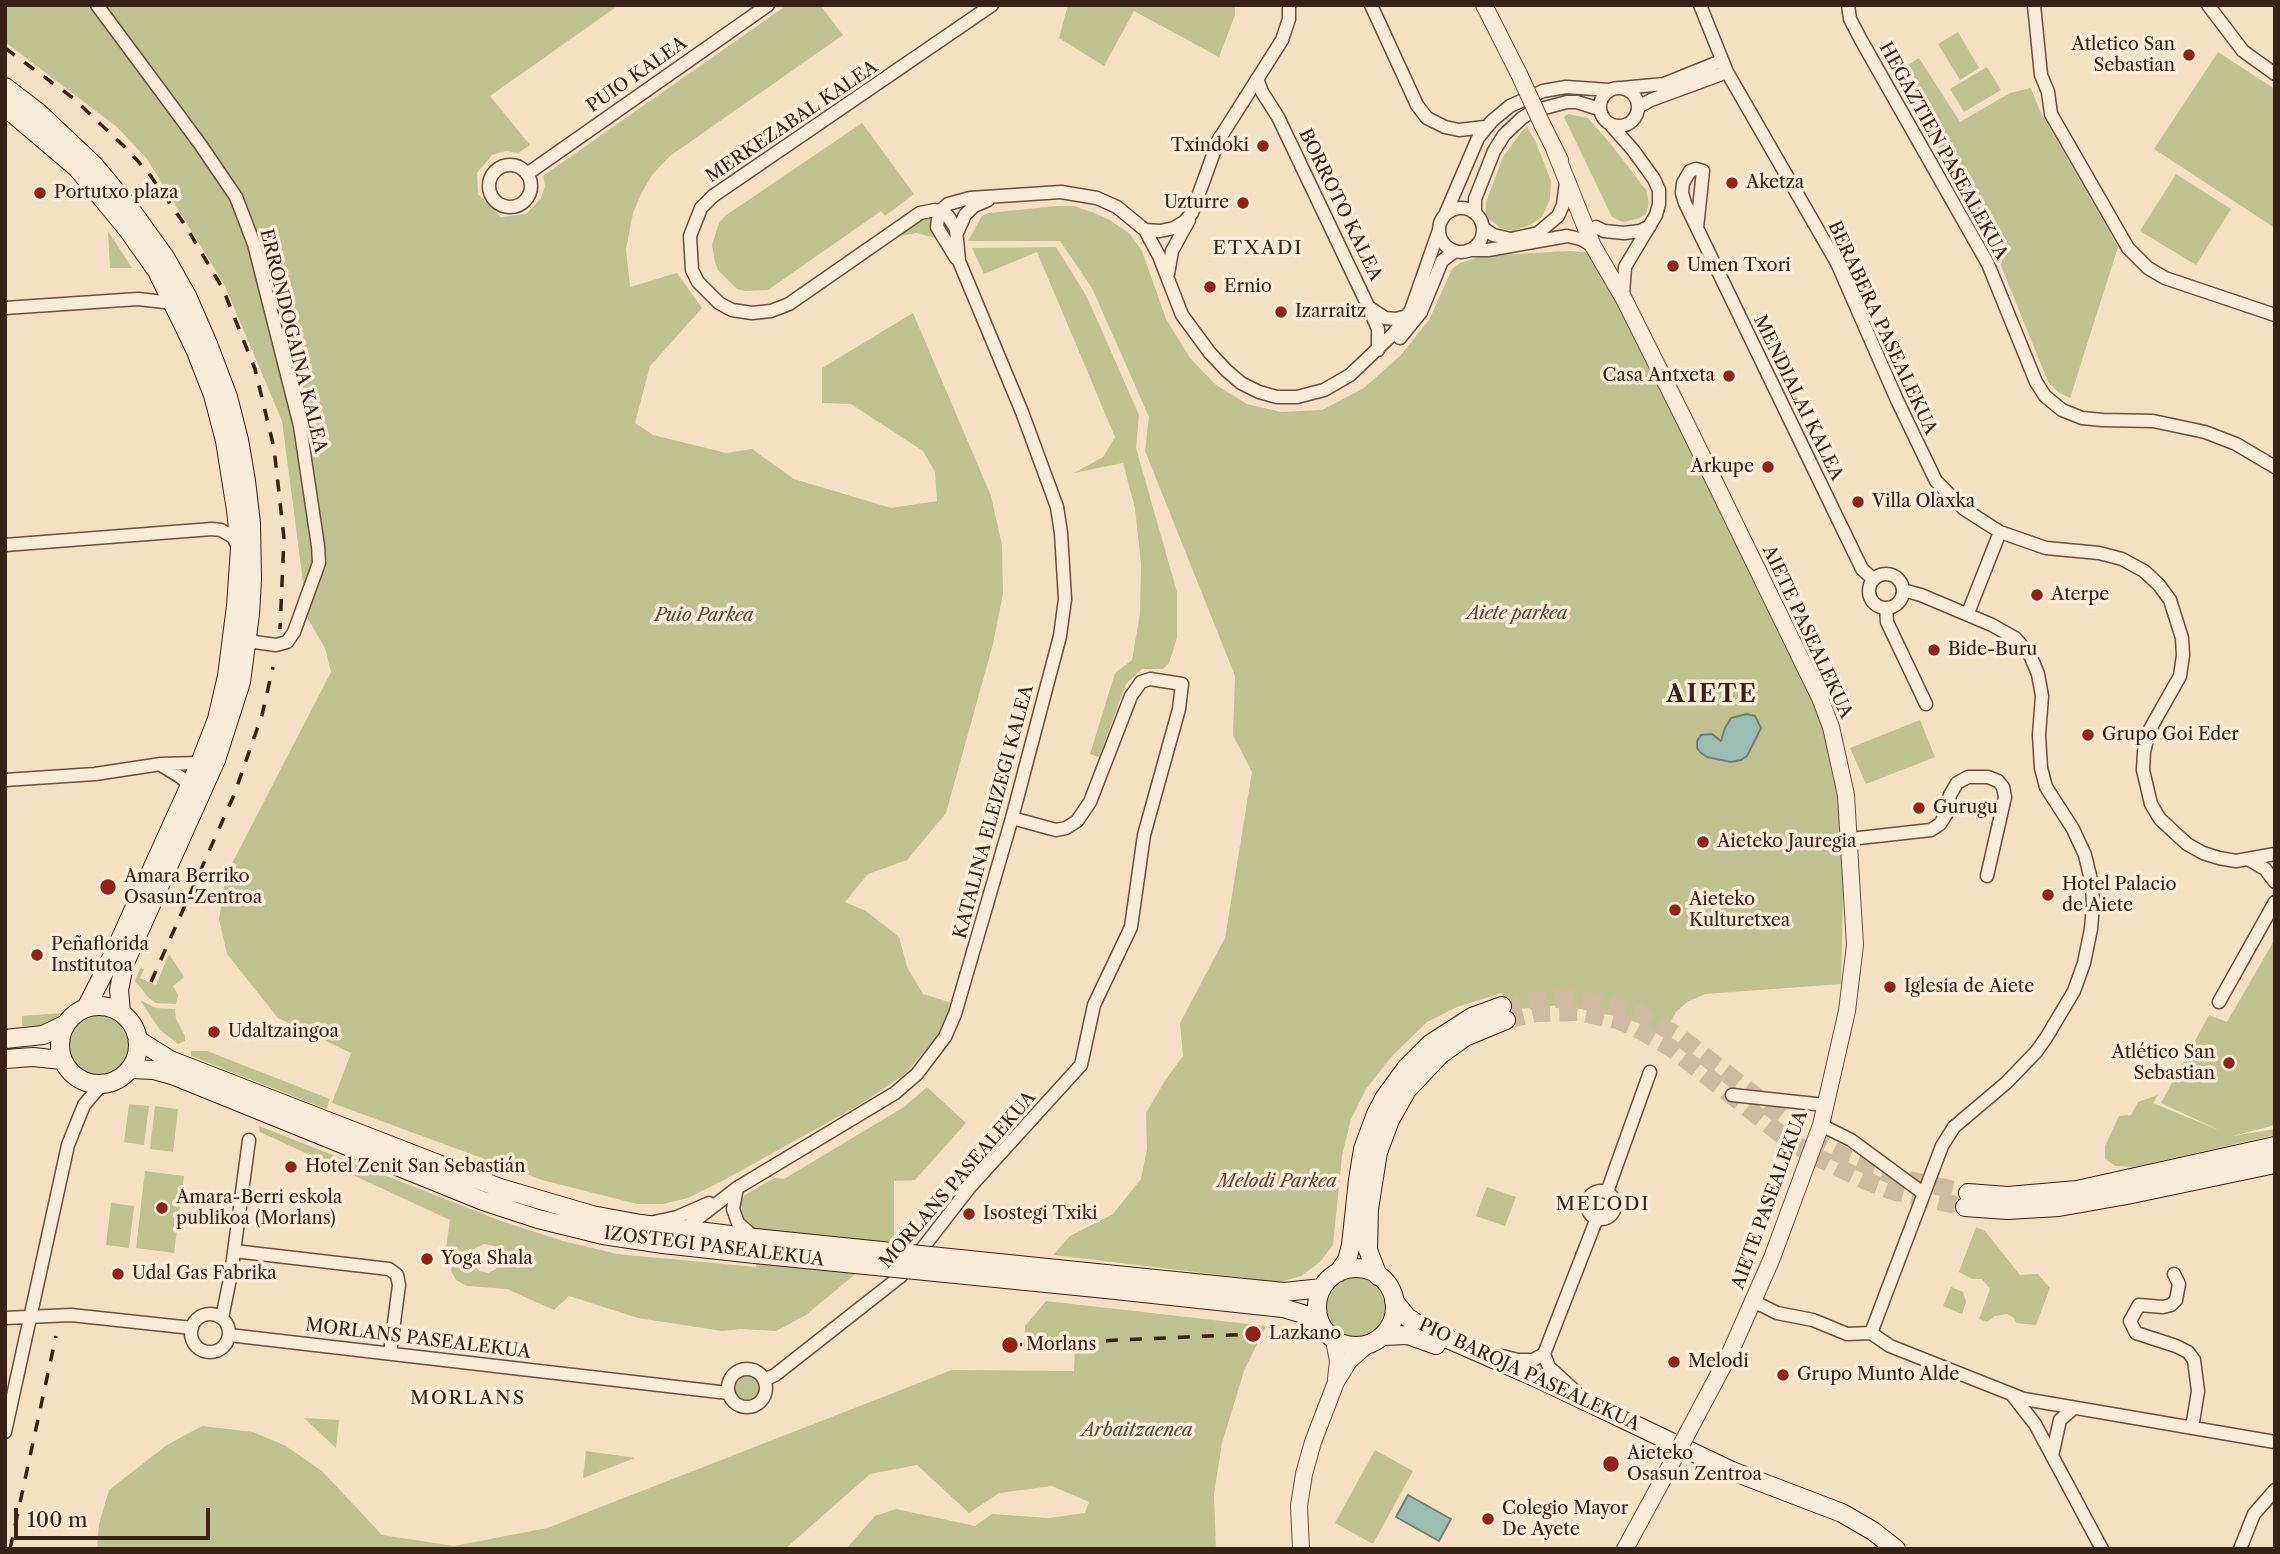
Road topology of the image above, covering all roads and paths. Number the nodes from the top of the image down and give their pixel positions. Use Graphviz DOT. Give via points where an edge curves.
graph roads {
  1 [pos="97,5"];
  2 [pos="768,5"];
  3 [pos="992,5"];
  4 [pos="1290,5"];
  5 [pos="1371,5"];
  6 [pos="1485,5"];
  7 [pos="1700,5"];
  8 [pos="1848,5"];
  9 [pos="2034,5"];
  10 [pos="2208,5"];
  11 [pos="1724,66"];
  12 [pos="2275,74"];
  13 [pos="1258,79"];
  14 [pos="5,87"];
  15 [pos="1616,89"];
  16 [pos="5,107"];
  17 [pos="1638,107"];
  18 [pos="1599,109"];
  19 [pos="1632,120"];
  20 [pos="1610,124"];
  21 [pos="1485,127"];
  22 [pos="1633,150"];
  23 [pos="1555,151"];
  24 [pos="527,174"];
  25 [pos="1566,182"];
  26 [pos="1002,197"];
  27 [pos="939,212"];
  28 [pos="1192,213"];
  29 [pos="1475,213"];
  30 [pos="1445,215"];
  31 [pos="1651,226"];
  32 [pos="1596,227"];
  33 [pos="1483,228"];
  34 [pos="1697,228"];
  35 [pos="1145,230"];
  36 [pos="1439,230"];
  37 [pos="957,234"];
  38 [pos="1593,246"];
  39 [pos="1469,250"];
  40 [pos="1455,251"];
  41 [pos="959,261"];
  42 [pos="157,271"];
  43 [pos="1437,272"];
  44 [pos="1168,276"];
  45 [pos="138,299"];
  46 [pos="1624,299"];
  47 [pos="173,303"];
  48 [pos="1369,307"];
  49 [pos="5,308"];
  50 [pos="2275,315"];
  51 [pos="1407,317"];
  52 [pos="1378,350"];
  53 [pos="1350,375"];
  54 [pos="2275,467"];
  55 [pos="236,510"];
  56 [pos="212,529"];
  57 [pos="2000,533"];
  58 [pos="5,545"];
  59 [pos="240,548"];
  60 [pos="1873,579"];
  61 [pos="1903,590"];
  62 [pos="1886,608"];
  63 [pos="1968,613"];
  64 [pos="240,645"];
  65 [pos="1926,704"];
  66 [pos="161,764"];
  67 [pos="204,770"];
  68 [pos="5,780"];
  69 [pos="188,790"];
  70 [pos="1012,818"];
  71 [pos="1850,839"];
  72 [pos="2275,855"];
  73 [pos="2248,859"];
  74 [pos="1987,876"];
  75 [pos="2275,882"];
  76 [pos="2275,902"];
  77 [pos="2219,1002"];
  78 [pos="86,1008"];
  79 [pos="121,1012"];
  80 [pos="64,1025"];
  81 [pos="5,1039"];
  82 [pos="138,1040"];
  83 [pos="5,1059"];
  84 [pos="62,1060"];
  85 [pos="130,1069"];
  86 [pos="1650,1072"];
  87 [pos="102,1084"];
  88 [pos="1732,1095"];
  89 [pos="1825,1105"];
  90 [pos="1821,1125"];
  91 [pos="249,1140"];
  92 [pos="2275,1146"];
  93 [pos="2275,1164"];
  94 [pos="737,1188"];
  95 [pos="1607,1192"];
  96 [pos="1923,1193"];
  97 [pos="1597,1218"];
  98 [pos="640,1224"];
  99 [pos="683,1230"];
  100 [pos="603,1235"];
  101 [pos="755,1246"];
  102 [pos="234,1251"];
  103 [pos="1338,1273"];
  104 [pos="2174,1274"];
  105 [pos="1378,1276"];
  106 [pos="1106,1281"];
  107 [pos="1322,1288"];
  108 [pos="1394,1301"];
  109 [pos="1753,1301"];
  110 [pos="31,1317"];
  111 [pos="5,1318"];
  112 [pos="222,1318"];
  113 [pos="1321,1325"];
  114 [pos="192,1328"];
  115 [pos="1871,1333"];
  116 [pos="229,1335"];
  117 [pos="1334,1340"];
  118 [pos="1375,1340"];
  119 [pos="1457,1343"];
  120 [pos="390,1353"];
  121 [pos="1544,1354"];
  122 [pos="764,1380"];
  123 [pos="1336,1382"];
  124 [pos="728,1393"];
  125 [pos="2012,1395"];
  126 [pos="1592,1404"];
  127 [pos="2074,1408"];
  128 [pos="2192,1428"];
  129 [pos="5,1432"];
  130 [pos="2275,1442"];
  131 [pos="2052,1457"];
  132 [pos="2275,1490"];
  133 [pos="1301,1549"];
  134 [pos="1625,1549"];
  135 [pos="1877,1549"];
  136 [pos="1896,1549"];
  137 [pos="2102,1549"];
  138 [pos="2240,1549"];
  1 -- 64 [label="street, ERRONDOGAINA KALEA" via="236,197 254,244 300,426 319,563 288,642"];
  2 -- 24 [label="street, PUIO KALEA"];
  3 -- 27 [label="street, MERKEZABAL KALEA" via="713,196 701,208 690,236 692,270 707,294 732,310 771,310 789,304 913,216"];
  4 -- 13 [label="street" via="1282,40"];
  5 -- 21 [label="street" via="1427,118 1459,130"];
  6 -- 23 [label="street, AIETE PASEALEKUA, bridge"];
  7 -- 11 [label="street, BERABERA PASEALEKUA"];
  8 -- 54 [label="street, HEGAZTIEN PASEALEKUA" via="1861,40 1973,234 2045,396 2082,418 2153,421 2205,432 2235,443"];
  9 -- 50 [label="street" via="2048,106 2128,248 2165,278"];
  10 -- 12 [label="street" via="2243,51"];
  11 -- 15 [label="street" via="1664,84"];
  11 -- 17 [label="street"];
  11 -- 57 [label="street, BERABERA PASEALEKUA" via="1837,264 1936,481 1964,509"];
  13 -- 28 [label="street" via="1218,141"];
  13 -- 48 [label="street, BORROTO KALEA"];
  14 -- 64 [label="main road" via="94,165 129,207 165,257 208,344 228,397 247,481 252,580"];
  15 -- 17 [label="street" via="1633,95"];
  15 -- 18 [label="street" via="1602,98"];
  15 -- 21 [label="street" via="1543,90 1510,106"];
  16 -- 42 [label="main road" via="77,168"];
  17 -- 19 [label="street"];
  18 -- 20 [label="street"];
  18 -- 29 [label="street" via="1567,102 1522,118 1494,151 1475,199"];
  19 -- 20 [label="street" via="1622,126"];
  19 -- 22 [label="street"];
  20 -- 22 [label="street"];
  21 -- 30 [label="street"];
  22 -- 31 [label="street" via="1659,190"];
  23 -- 25 [label="street, AIETE PASEALEKUA"];
  23 -- 32 [label="street, AIETE PASEALEKUA"];
  25 -- 33 [label="street" via="1558,216 1538,233 1511,239"];
  25 -- 38 [label="street, AIETE PASEALEKUA"];
  26 -- 27 [label="street" via="961,200"];
  26 -- 35 [label="street" via="1075,192 1117,206"];
  26 -- 37 [label="street" via="974,206 964,215"];
  27 -- 37 [label="street" via="951,221"];
  27 -- 41 [label="street" via="940,234"];
  28 -- 35 [label="street" via="1174,228"];
  28 -- 44 [label="street" via="1172,251"];
  29 -- 30 [label="street" via="1456,208"];
  29 -- 33 [label="street"];
  30 -- 36 [label="street"];
  31 -- 32 [label="street" via="1624,233"];
  31 -- 46 [label="street" via="1625,267"];
  32 -- 46 [label="street, AIETE PASEALEKUA"];
  33 -- 39 [label="street" via="1479,241"];
  34 -- 60 [label="street, MENDIALAI KALEA" via="1862,569"];
  35 -- 44 [label="street"];
  36 -- 40 [label="street" via="1443,242"];
  36 -- 51 [label="street"];
  37 -- 41 [label="street, KATALINA ELEIZEGI KALEA"];
  38 -- 39 [label="street" via="1567,236"];
  38 -- 46 [label="street, AIETE PASEALEKUA"];
  39 -- 40 [label="street"];
  40 -- 43 [label="street"];
  41 -- 70 [label="street, KATALINA ELEIZEGI KALEA" via="1041,460 1061,533 1065,599 1060,636"];
  42 -- 45 [label="street" via="153,289"];
  42 -- 47 [label="main road"];
  43 -- 51 [label="street" via="1417,310"];
  43 -- 53 [label="street" via="1409,329 1374,361"];
  44 -- 53 [label="street" via="1182,315 1198,338 1227,371 1250,387 1277,397 1297,397 1324,390"];
  45 -- 47 [label="street"];
  45 -- 49 [label="street"];
  46 -- 71 [label="street, AIETE PASEALEKUA" via="1820,698 1838,752"];
  47 -- 55 [label="main road" via="213,395"];
  48 -- 51 [label="street" via="1385,318"];
  48 -- 52 [label="street, BORROTO KALEA" via="1378,329"];
  51 -- 52 [label="street"];
  52 -- 53 [label="street"];
  55 -- 56 [label="street"];
  55 -- 59 [label="main road"];
  56 -- 58 [label="street"];
  56 -- 59 [label="street" via="233,537"];
  57 -- 63 [label="street"];
  57 -- 73 [label="street, BERABERA PASEALEKUA" via="2046,548 2099,552 2122,559 2159,585 2177,619 2183,656 2180,676 2146,741 2146,788 2160,819 2187,844 2219,858"];
  59 -- 64 [label="main road"];
  60 -- 61 [label="street" via="1889,574"];
  60 -- 62 [label="street" via="1868,590 1871,600"];
  61 -- 62 [label="street" via="1898,603"];
  61 -- 63 [label="street"];
  62 -- 65 [label="street" via="1887,622"];
  63 -- 96 [label="street" via="2015,638 2030,655 2042,696 2040,768 2085,855 2093,905 2084,962 2074,991 2036,1052 1948,1135"];
  64 -- 67 [label="main road" via="233,712"];
  66 -- 67 [label="street"];
  66 -- 68 [label="street"];
  66 -- 69 [label="street" via="185,781"];
  67 -- 69 [label="main road"];
  67 -- 79 [label="main road" via="126,958 120,977"];
  69 -- 78 [label="main road"];
  70 -- 94 [label="street, KATALINA ELEIZEGI KALEA" via="956,1014 932,1055 895,1093"];
  70 -- 122 [label="street, MORLANS PASEALEKUA" via="1056,830 1077,821 1090,803 1131,696 1141,682 1182,684 1144,835 1131,927 1094,1005 1081,1065 970,1187 894,1283"];
  71 -- 74 [label="street" via="1931,831 1947,813 1957,783 1968,777 1988,777 1998,781 2005,797"];
  71 -- 89 [label="street, AIETE PASEALEKUA" via="1853,966"];
  72 -- 73 [label="street, BERABERA PASEALEKUA"];
  73 -- 75 [label="street"];
  76 -- 77 [label="street"];
  78 -- 79 [label="main road" via="104,1006"];
  78 -- 80 [label="main road"];
  79 -- 82 [label="main road"];
  80 -- 81 [label="main road" via="43,1035"];
  80 -- 84 [label="main road"];
  82 -- 85 [label="main road"];
  82 -- 98 [label="main road, IZOSTEGI PASEALEKUA" via="170,1060 500,1188"];
  83 -- 84 [label="main road"];
  84 -- 87 [label="main road" via="78,1079"];
  85 -- 87 [label="main road"];
  85 -- 100 [label="main road, IZOSTEGI PASEALEKUA" via="172,1075 483,1201"];
  86 -- 95 [label="street"];
  87 -- 110 [label="street" via="84,1105 68,1145"];
  88 -- 89 [label="street"];
  89 -- 90 [label="street, AIETE PASEALEKUA"];
  90 -- 96 [label="street" via="1851,1140"];
  90 -- 109 [label="street, AIETE PASEALEKUA"];
  91 -- 102 [label="street"];
  92 -- 93 [label="main road" via="2077,1190 1967,1200 2023,1210 2079,1204"];
  94 -- 98 [label="street" via="677,1217"];
  94 -- 99 [label="street, KATALINA ELEIZEGI KALEA"];
  94 -- 101 [label="street" via="733,1209"];
  95 -- 97 [label="street" via="1614,1199 1614,1212"];
  95 -- 97 [label="street" via="1589,1198 1588,1210"];
  96 -- 115 [label="street"];
  97 -- 121 [label="street"];
  98 -- 99 [label="main road, IZOSTEGI PASEALEKUA"];
  99 -- 100 [label="street, KATALINA ELEIZEGI KALEA" via="665,1236"];
  99 -- 101 [label="main road, IZOSTEGI PASEALEKUA"];
  100 -- 101 [label="main road, IZOSTEGI PASEALEKUA" via="663,1244"];
  101 -- 106 [label="main road, IZOSTEGI PASEALEKUA, bridge"];
  102 -- 112 [label="street"];
  102 -- 120 [label="street" via="389,1269 397,1275 399,1285"];
  103 -- 105 [label="main road" via="1354,1268"];
  103 -- 105 [label="main road" via="1351,1245 1363,1149 1385,1097 1407,1067 1437,1039 1472,1017 1504,1013 1440,1055 1407,1090 1390,1120 1378,1152 1369,1209 1368,1250"];
  103 -- 107 [label="main road"];
  104 -- 128 [label="street" via="2179,1292 2171,1305 2139,1305 2130,1321 2136,1333 2176,1346 2194,1360 2197,1391"];
  105 -- 108 [label="main road"];
  106 -- 107 [label="main road, IZOSTEGI PASEALEKUA" via="1284,1292"];
  106 -- 113 [label="main road, IZOSTEGI PASEALEKUA" via="1283,1308"];
  107 -- 113 [label="main road" via="1317,1306"];
  108 -- 118 [label="main road" via="1392,1320"];
  108 -- 119 [label="main road, PIO BAROJA PASEALEKUA" via="1416,1324"];
  109 -- 115 [label="street" via="1847,1334"];
  109 -- 134 [label="street, AIETE PASEALEKUA, bridge"];
  110 -- 111 [label="street"];
  110 -- 114 [label="street" via="71,1315"];
  110 -- 129 [label="street"];
  112 -- 114 [label="street" via="204,1315"];
  112 -- 116 [label="street"];
  113 -- 117 [label="main road"];
  114 -- 116 [label="street" via="192,1340 207,1352 224,1346"];
  115 -- 125 [label="street" via="1890,1346"];
  116 -- 120 [label="street, MORLANS PASEALEKUA"];
  117 -- 118 [label="main road" via="1350,1346"];
  117 -- 123 [label="street"];
  118 -- 123 [label="street" via="1349,1361"];
  118 -- 135 [label="main road, PIO BAROJA PASEALEKUA" via="1408,1335 1490,1367 1661,1449 1837,1522"];
  119 -- 121 [label="street" via="1517,1360"];
  119 -- 126 [label="main road, PIO BAROJA PASEALEKUA"];
  120 -- 124 [label="street, MORLANS PASEALEKUA"];
  121 -- 126 [label="street" via="1549,1367"];
  122 -- 124 [label="street" via="756,1371 737,1371"];
  122 -- 124 [label="street" via="765,1396 750,1407 737,1405"];
  123 -- 133 [label="street" via="1304,1474"];
  125 -- 127 [label="street"];
  125 -- 131 [label="street" via="2035,1424"];
  126 -- 136 [label="main road, PIO BAROJA PASEALEKUA" via="1732,1471 1842,1513"];
  127 -- 128 [label="street"];
  127 -- 131 [label="street" via="2060,1420"];
  128 -- 130 [label="street"];
  131 -- 137 [label="street"];
  132 -- 138 [label="street" via="2254,1514"];
}
